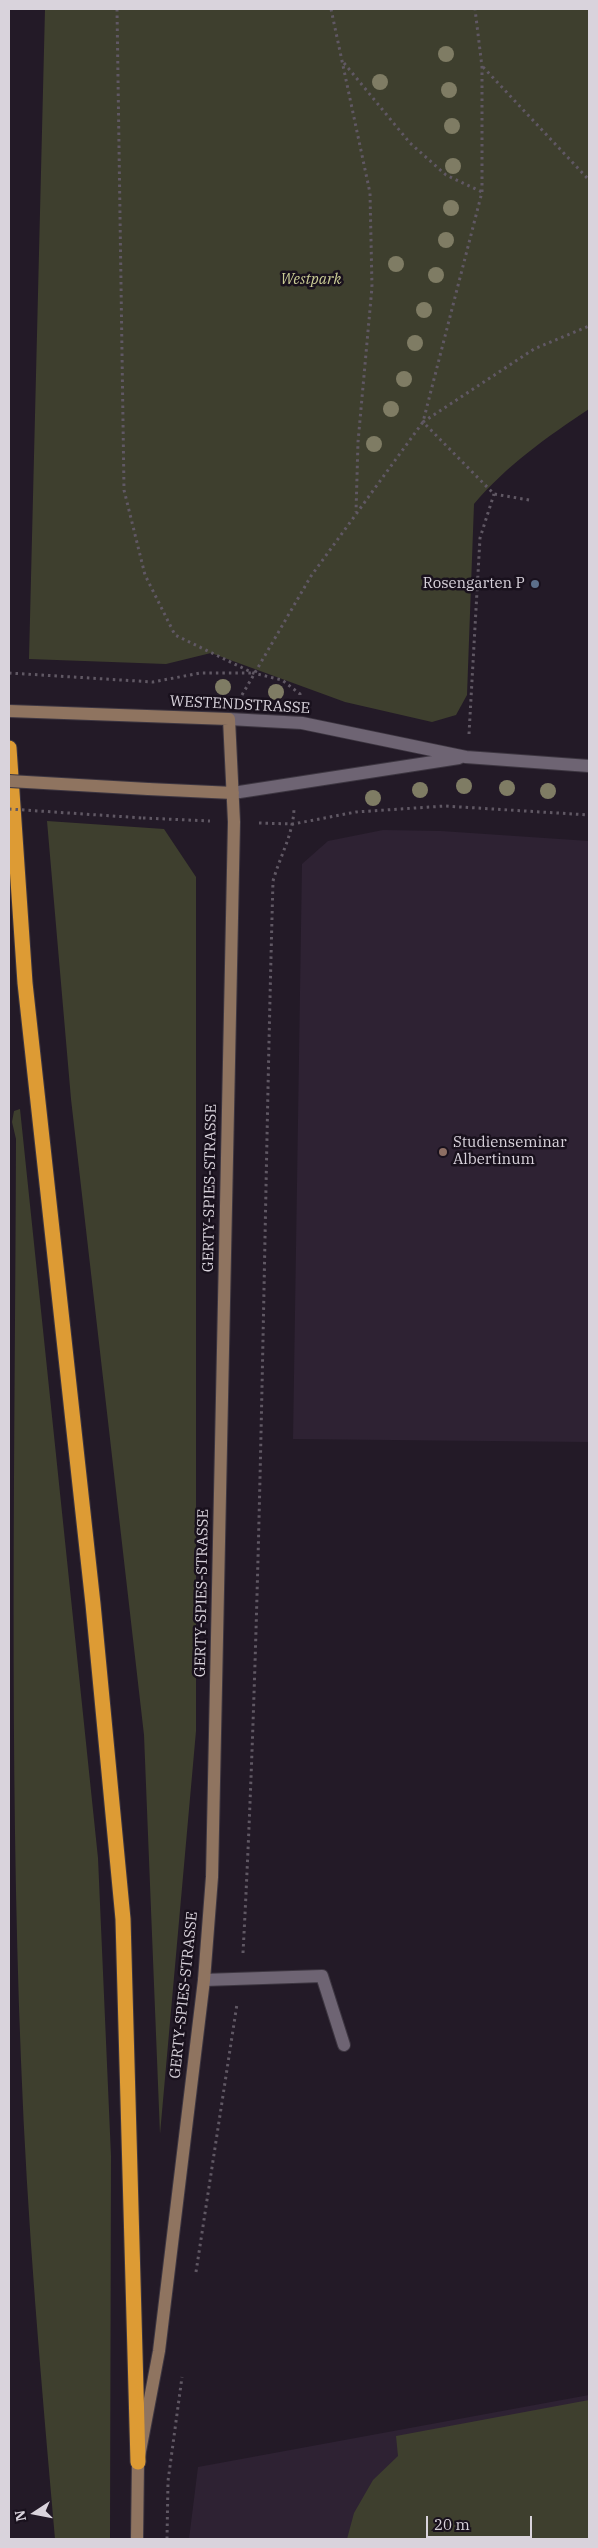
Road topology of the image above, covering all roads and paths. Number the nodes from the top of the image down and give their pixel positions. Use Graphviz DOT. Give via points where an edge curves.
graph roads {
  1 [pos="117,9"];
  2 [pos="331,9"];
  3 [pos="475,9"];
  4 [pos="343,62"];
  5 [pos="482,67"];
  6 [pos="589,180"];
  7 [pos="482,192"];
  8 [pos="589,326"];
  9 [pos="423,422"];
  10 [pos="494,494"];
  11 [pos="529,500"];
  12 [pos="356,513"];
  13 [pos="9,673"];
  14 [pos="253,673"];
  15 [pos="9,711"];
  16 [pos="230,719"];
  17 [pos="9,748"];
  18 [pos="466,757"];
  19 [pos="589,766"];
  20 [pos="9,781"];
  21 [pos="233,793"];
  22 [pos="9,809"];
  23 [pos="589,815"];
  24 [pos="143,818"];
  25 [pos="293,824"];
  26 [pos="204,1980"];
  27 [pos="344,2045"];
  28 [pos="138,2462"];
  29 [pos="138,2539"];
  1 -- 14 [label="path" via="124,490 145,575 175,635"];
  2 -- 4 [label="path"];
  3 -- 5 [label="path"];
  4 -- 7 [label="path" via="410,144 446,175"];
  4 -- 12 [label="path" via="370,193 372,287 358,442"];
  5 -- 6 [label="path"];
  5 -- 7 [label="path"];
  7 -- 9 [label="path"];
  8 -- 9 [label="path" via="534,349"];
  9 -- 10 [label="path"];
  9 -- 12 [label="path"];
  10 -- 11 [label="path"];
  10 -- 18 [label="path" via="480,538"];
  12 -- 14 [label="path" via="311,576"];
  13 -- 14 [label="path" via="153,682 200,673"];
  14 -- 16 [label="path"];
  15 -- 16 [label="main road, WESTENDSTRASSE"];
  16 -- 18 [label="lane, WESTENDSTRASSE" via="302,723"];
  16 -- 21 [label="main road, GERTY-SPIES-STRASSE"];
  17 -- 28 [label="highway" via="25,983 92,1594 123,1919"];
  18 -- 19 [label="lane, WESTENDSTRASSE"];
  18 -- 21 [label="lane, WESTENDSTRASSE"];
  20 -- 21 [label="main road, WESTENDSTRASSE, bridge"];
  21 -- 26 [label="main road, GERTY-SPIES-STRASSE" via="212,1867"];
  22 -- 24 [label="path, bridge"];
  23 -- 25 [label="path" via="445,806 356,812"];
  26 -- 27 [label="lane" via="322,1976"];
  26 -- 28 [label="main road, GERTY-SPIES-STRASSE" via="159,2351"];
  28 -- 29 [label="main road, GERTY-SPIES-STRASSE"];
}
